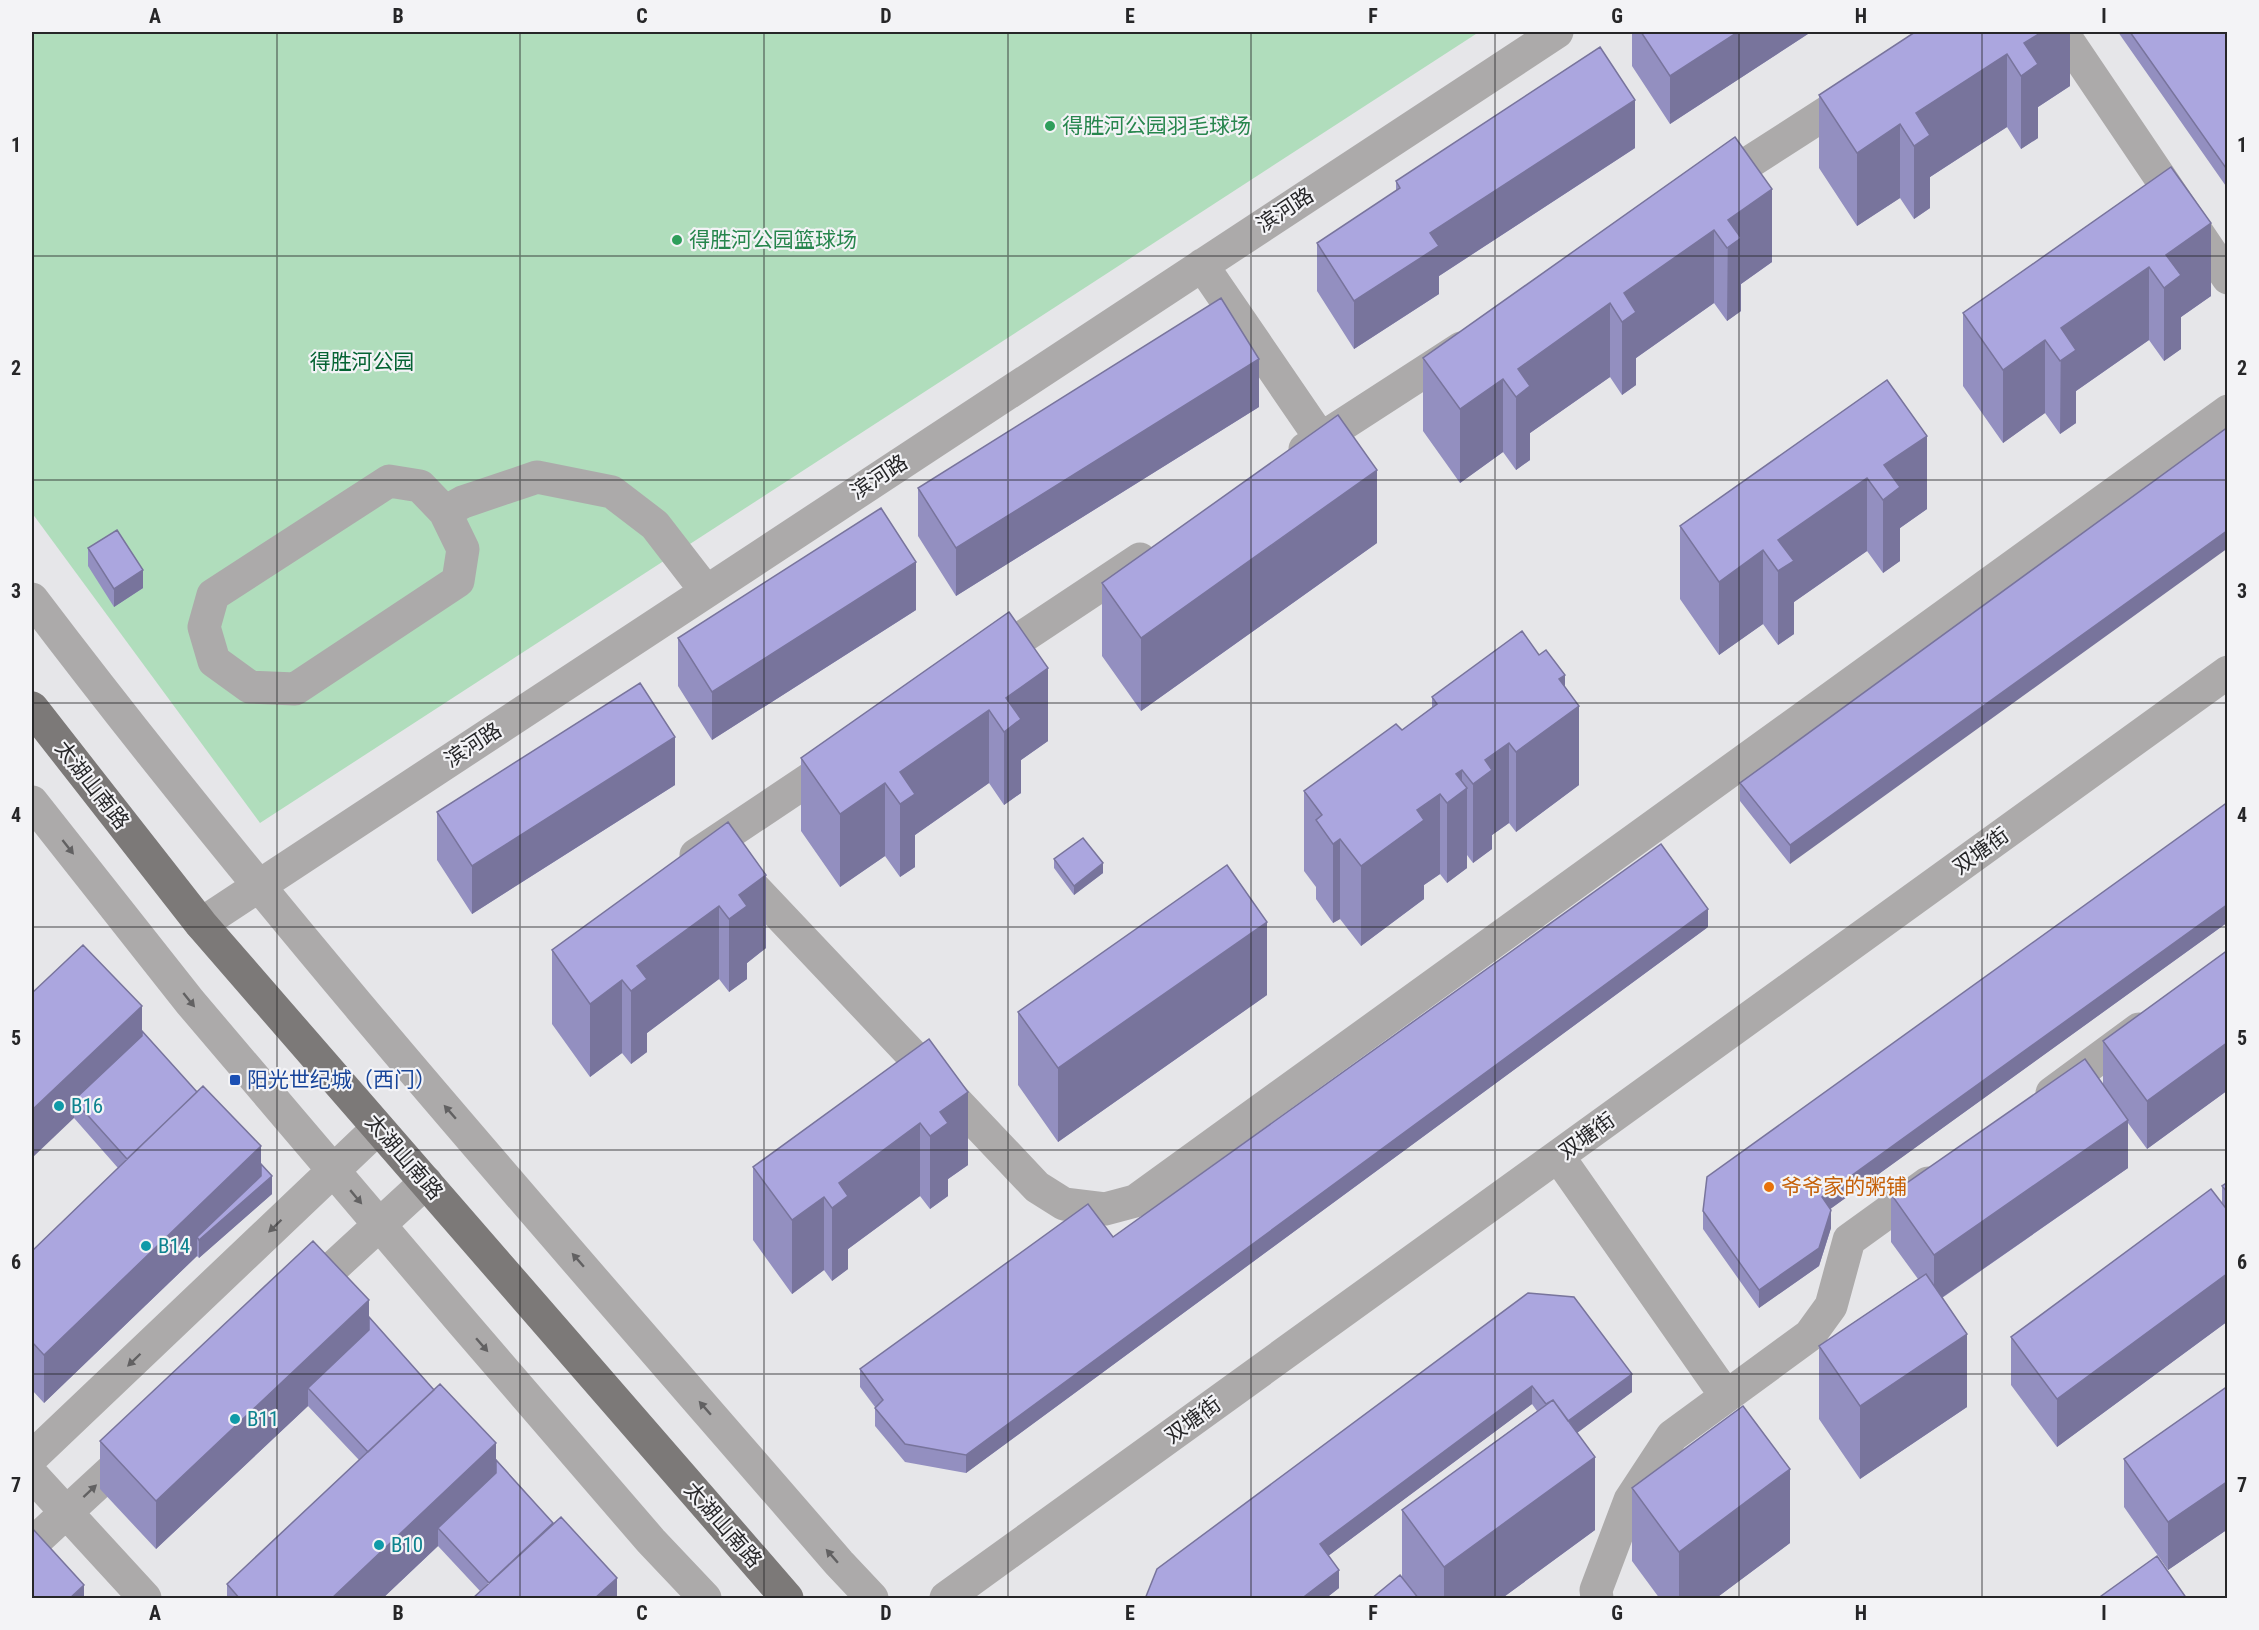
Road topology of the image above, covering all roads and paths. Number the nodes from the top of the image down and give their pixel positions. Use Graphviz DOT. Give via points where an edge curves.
graph roads {
  1 [pos="1557,32"];
  2 [pos="2062,32"];
  3 [pos="1881,77"];
  4 [pos="1691,200"];
  5 [pos="1202,265"];
  6 [pos="2228,278"];
  7 [pos="1481,335"];
  8 [pos="2228,411"];
  9 [pos="1321,439"];
  10 [pos="1281,465"];
  11 [pos="445,512"];
  12 [pos="1161,545"];
  13 [pos="706,591"];
  14 [pos="32,599"];
  15 [pos="2228,672"];
  16 [pos="962,678"];
  17 [pos="32,708"];
  18 [pos="862,744"];
  19 [pos="32,802"];
  20 [pos="712,844"];
  21 [pos="674,870"];
  22 [pos="259,886"];
  23 [pos="201,924"];
  24 [pos="2160,1014"];
  25 [pos="2024,1113"];
  26 [pos="378,1128"];
  27 [pos="1558,1156"];
  28 [pos="1956,1163"];
  29 [pos="333,1170"];
  30 [pos="426,1182"];
  31 [pos="380,1225"];
  32 [pos="284,1313"];
  33 [pos="1726,1396"];
  34 [pos="153,1433"];
  35 [pos="32,1457"];
  36 [pos="32,1475"];
  37 [pos="66,1513"];
  38 [pos="32,1544"];
  39 [pos="145,1599"];
  40 [pos="705,1599"];
  41 [pos="787,1599"];
  42 [pos="872,1599"];
  43 [pos="946,1599"];
  44 [pos="1597,1599"];
  1 -- 5 [label="street, 滨河路"];
  2 -- 6 [label="street"];
  3 -- 4 [label="street"];
  5 -- 9 [label="street"];
  5 -- 13 [label="street, 滨河路"];
  7 -- 9 [label="street"];
  8 -- 20 [label="street" via="1135,1201 1105,1209 1064,1204 1037,1187"];
  9 -- 10 [label="street"];
  11 -- 11 [label="street" via="420,486 389,481 213,595 204,627 214,661 250,687 295,689 458,581 463,549"];
  11 -- 13 [label="street" via="537,477 612,492 655,525"];
  12 -- 16 [label="street"];
  13 -- 22 [label="street, 滨河路"];
  14 -- 22 [label="street"];
  15 -- 27 [label="street, 双塘街"];
  17 -- 23 [label="main road, 太湖山南路"];
  18 -- 20 [label="street"];
  19 -- 29 [label="street, one-way" via="190,1002"];
  20 -- 21 [label="street"];
  22 -- 23 [label="street, 滨河路"];
  42 -- 22 [label="street, one-way"];
  23 -- 26 [label="main road, 太湖山南路"];
  24 -- 25 [label="street"];
  26 -- 29 [label="street"];
  26 -- 30 [label="main road, 太湖山南路"];
  27 -- 33 [label="street"];
  27 -- 43 [label="street, 双塘街"];
  28 -- 33 [label="street" via="1849,1240 1831,1305 1810,1335"];
  29 -- 31 [label="street, one-way"];
  29 -- 35 [label="street, one-way"];
  30 -- 31 [label="street"];
  30 -- 41 [label="main road, 太湖山南路"];
  31 -- 32 [label="street"];
  31 -- 40 [label="street, one-way"];
  33 -- 44 [label="street" via="1672,1436 1630,1500 1596,1590"];
  37 -- 34 [label="street, one-way"];
  36 -- 37 [label="street"];
  37 -- 38 [label="street"];
  37 -- 39 [label="street"];
}
